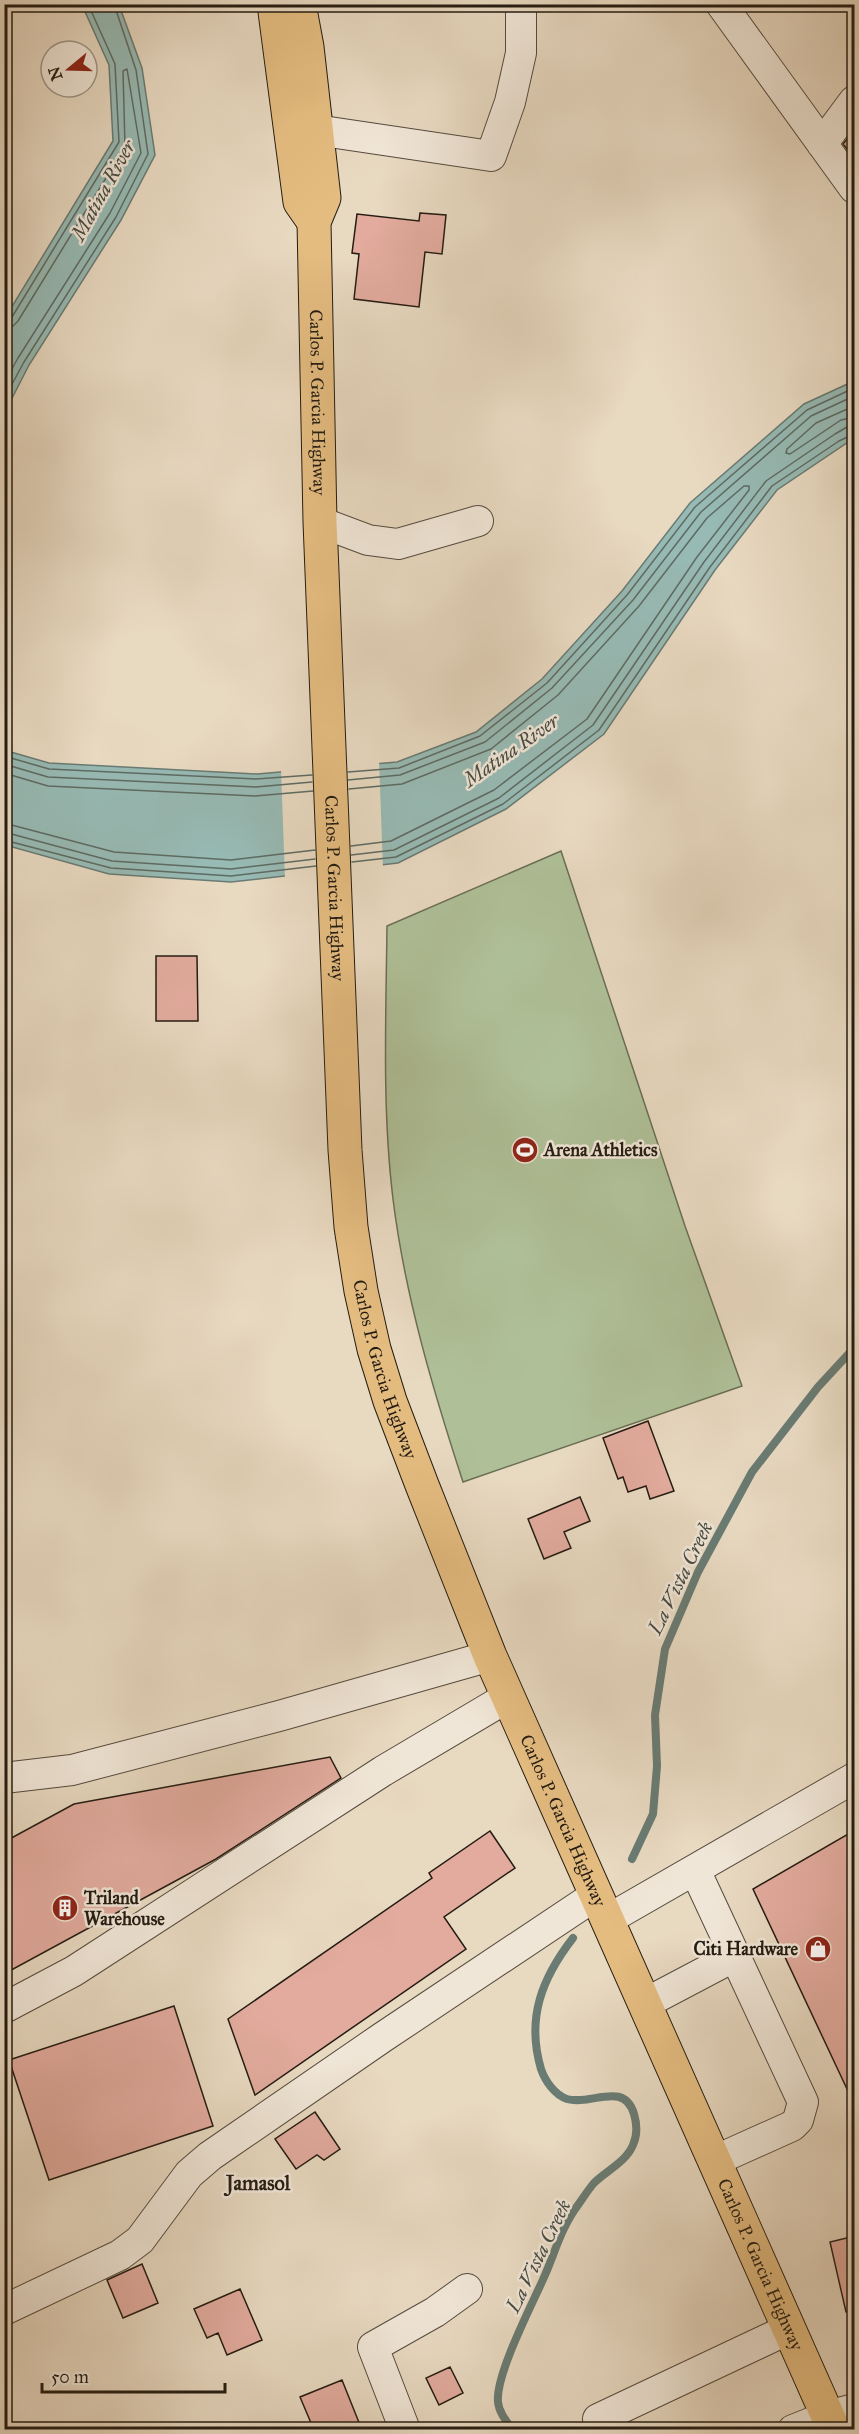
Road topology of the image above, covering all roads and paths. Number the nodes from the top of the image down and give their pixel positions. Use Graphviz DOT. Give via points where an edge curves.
graph roads {
  1 [pos="274,4"];
  2 [pos="299,4"];
  3 [pos="521,4"];
  4 [pos="721,4"];
  5 [pos="855,101"];
  6 [pos="316,130"];
  7 [pos="822,144"];
  8 [pos="855,188"];
  9 [pos="314,222"];
  10 [pos="478,521"];
  11 [pos="321,537"];
  12 [pos="490,1656"];
  13 [pos="508,1697"];
  14 [pos="4,1778"];
  15 [pos="855,1778"];
  16 [pos="694,1870"];
  17 [pos="602,1908"];
  18 [pos="735,1956"];
  19 [pos="644,2004"];
  20 [pos="4,2008"];
  21 [pos="714,2161"];
  22 [pos="467,2289"];
  23 [pos="4,2310"];
  24 [pos="789,2329"];
  25 [pos="598,2418"];
  26 [pos="839,2418"];
  27 [pos="405,2430"];
  28 [pos="793,2430"];
  1 -- 9 [label="highway, Carlos P. Garcia Highway" via="300,202"];
  2 -- 6 [label="highway, Carlos P. Garcia Highway"];
  3 -- 6 [label="street" via="520,53 510,102 491,156"];
  4 -- 7 [label="street"];
  5 -- 7 [label="street"];
  6 -- 9 [label="highway, Carlos P. Garcia Highway" via="324,198"];
  7 -- 8 [label="street"];
  9 -- 11 [label="highway, Carlos P. Garcia Highway"];
  10 -- 11 [label="street" via="398,544"];
  11 -- 12 [label="highway, Carlos P. Garcia Highway" via="351,1227 374,1349 390,1401"];
  12 -- 13 [label="highway, Carlos P. Garcia Highway"];
  12 -- 14 [label="street" via="72,1770"];
  13 -- 17 [label="highway, Carlos P. Garcia Highway"];
  13 -- 20 [label="street" via="383,1771 74,1971"];
  15 -- 16 [label="street"];
  16 -- 17 [label="street"];
  16 -- 18 [label="street"];
  17 -- 19 [label="highway, Carlos P. Garcia Highway"];
  17 -- 23 [label="street" via="383,2037 210,2156 189,2174 140,2240 120,2255"];
  18 -- 19 [label="street"];
  18 -- 21 [label="street" via="803,2102 792,2126"];
  19 -- 21 [label="highway, Carlos P. Garcia Highway"];
  21 -- 24 [label="highway, Carlos P. Garcia Highway"];
  22 -- 27 [label="street" via="373,2347"];
  24 -- 25 [label="street"];
  24 -- 26 [label="highway, Carlos P. Garcia Highway"];
  26 -- 28 [label="street"];
}
